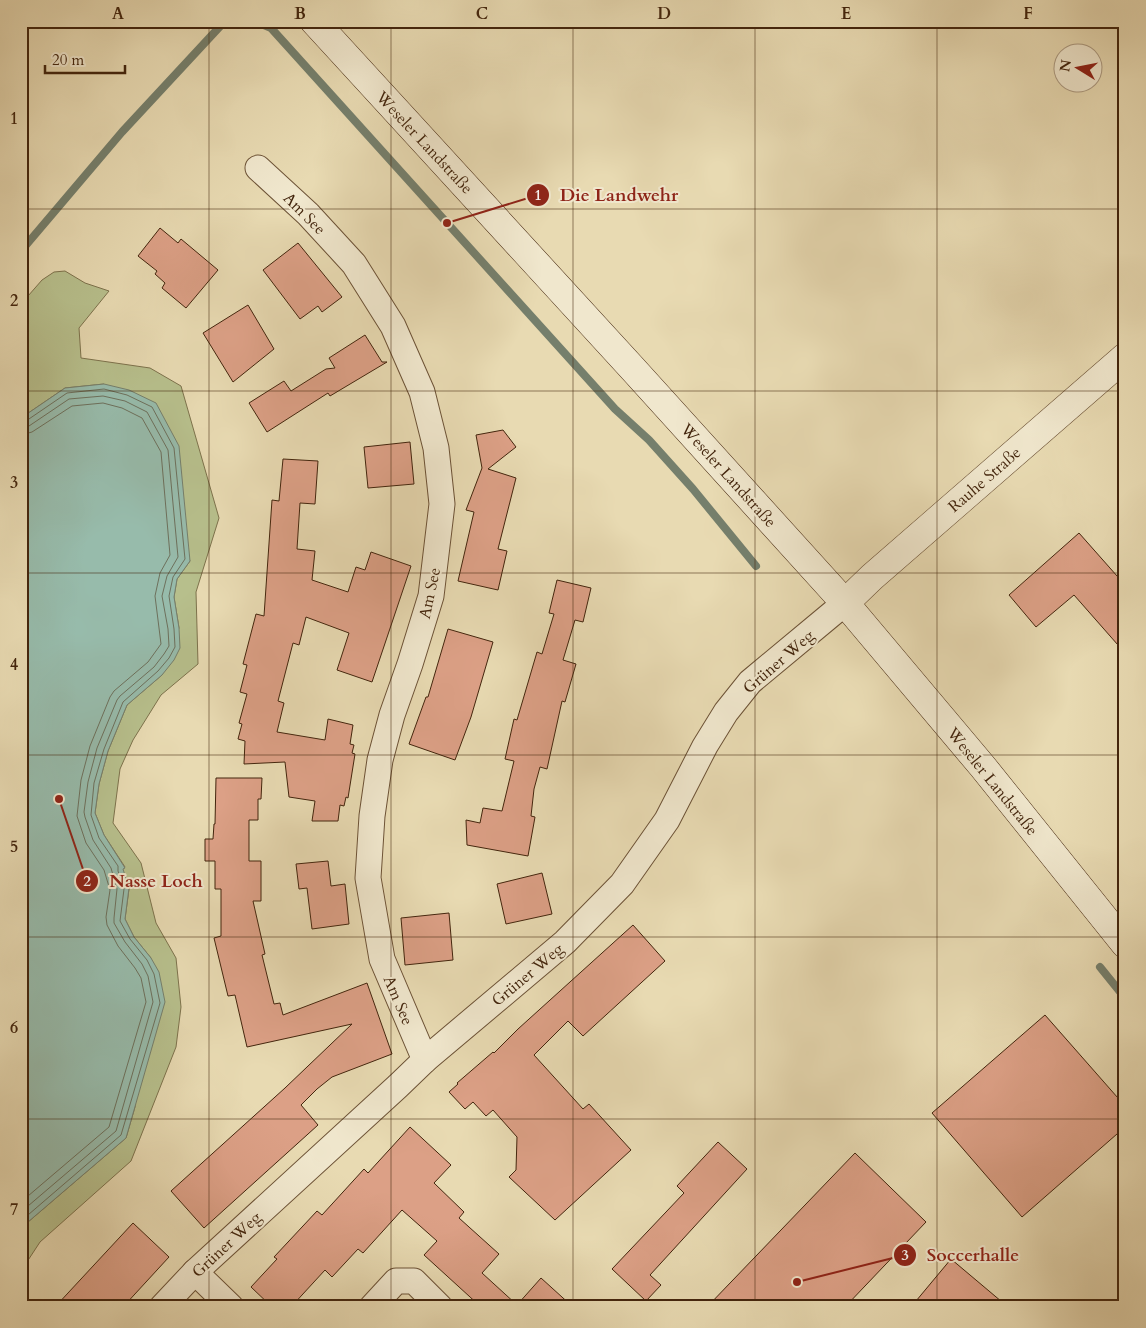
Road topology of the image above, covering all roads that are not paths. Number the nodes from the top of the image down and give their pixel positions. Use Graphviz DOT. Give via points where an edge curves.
graph roads {
  1 [pos="314,21"];
  2 [pos="258,168"];
  3 [pos="1125,357"];
  4 [pos="845,604"];
  5 [pos="1125,944"];
  6 [pos="425,1060"];
  7 [pos="195,1272"];
  8 [pos="162,1307"];
  9 [pos="231,1307"];
  10 [pos="372,1307"];
  11 [pos="440,1307"];
  1 -- 4 [label="main road, Weseler Landstraße"];
  2 -- 6 [label="street, Am See" via="308,214 354,264 393,326 422,392 436,448 442,504 431,596 380,760 368,878 382,959"];
  3 -- 4 [label="main road, Rauhe Straße"];
  4 -- 5 [label="main road, Weseler Landstraße" via="983,767"];
  4 -- 6 [label="street, Grüner Weg" via="750,682 726,712 667,820 622,884 565,942"];
  6 -- 7 [label="street, Grüner Weg"];
  7 -- 8 [label="street, Grüner Weg"];
  7 -- 9 [label="street"];
  10 -- 11 [label="street" via="396,1281 414,1281"];
}
